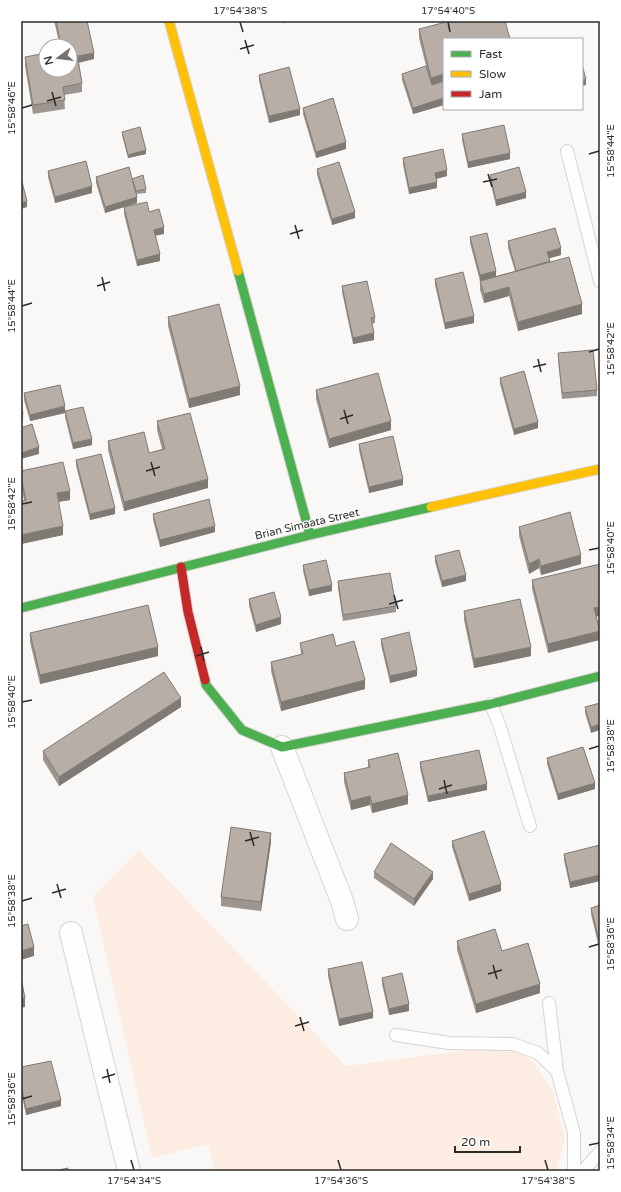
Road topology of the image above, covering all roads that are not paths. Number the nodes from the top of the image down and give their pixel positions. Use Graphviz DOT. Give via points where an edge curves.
graph roads {
  1 [pos="169,21"];
  2 [pos="567,151"];
  3 [pos="600,281"];
  4 [pos="600,469"];
  5 [pos="310,535"];
  6 [pos="181,567"];
  7 [pos="21,608"];
  8 [pos="600,676"];
  9 [pos="491,704"];
  10 [pos="282,747"];
  11 [pos="530,826"];
  12 [pos="347,919"];
  13 [pos="71,933"];
  14 [pos="549,1003"];
  15 [pos="396,1035"];
  16 [pos="557,1071"];
  17 [pos="600,1152"];
  18 [pos="130,1171"];
  19 [pos="574,1171"];
  20 [pos="583,1171"];
  1 -- 5 [label="street"];
  2 -- 3 [label="lane"];
  4 -- 5 [label="street, Brian Simaata Street"];
  5 -- 6 [label="street, Brian Simaata Street"];
  6 -- 7 [label="street, Brian Simaata Street"];
  6 -- 10 [label="street" via="188,612 206,684 242,730"];
  8 -- 9 [label="street"];
  9 -- 10 [label="street"];
  9 -- 11 [label="lane"];
  10 -- 12 [label="street"];
  13 -- 18 [label="street"];
  14 -- 16 [label="lane"];
  15 -- 16 [label="lane" via="449,1043 513,1044 538,1053"];
  16 -- 19 [label="lane" via="574,1133"];
  17 -- 20 [label="lane"];
}
